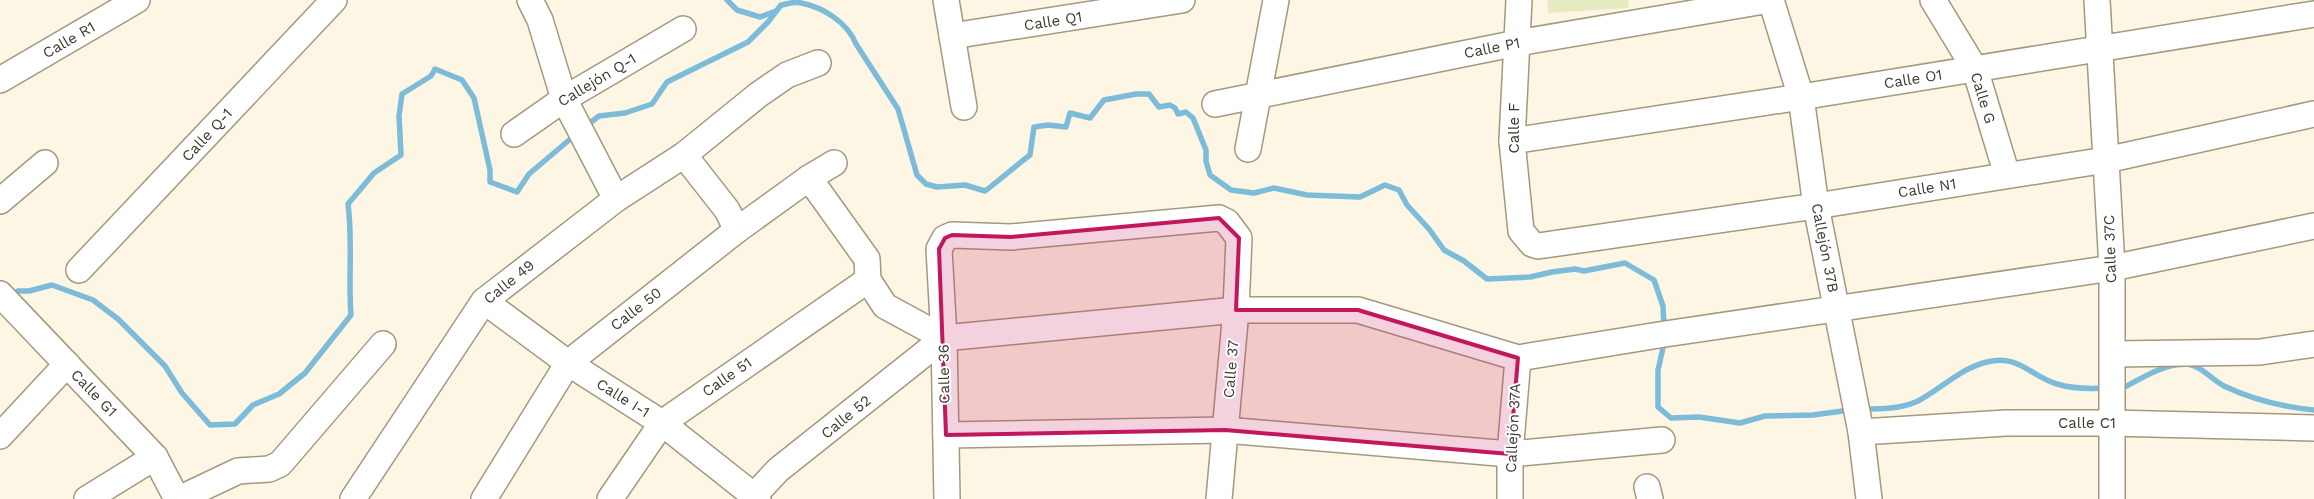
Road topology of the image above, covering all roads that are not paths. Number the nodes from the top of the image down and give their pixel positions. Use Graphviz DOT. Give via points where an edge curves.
graph roads {
  1 [pos="334,0"];
  2 [pos="530,0"];
  3 [pos="946,0"];
  4 [pos="1182,0"];
  5 [pos="1276,0"];
  6 [pos="1519,0"];
  7 [pos="1771,0"];
  8 [pos="1933,0"];
  9 [pos="2097,0"];
  10 [pos="126,3"];
  11 [pos="2314,14"];
  12 [pos="683,30"];
  13 [pos="952,36"];
  14 [pos="1517,43"];
  15 [pos="2100,49"];
  16 [pos="818,62"];
  17 [pos="1975,69"];
  18 [pos="0,80"];
  19 [pos="1258,96"];
  20 [pos="1801,97"];
  21 [pos="564,99"];
  22 [pos="1215,104"];
  23 [pos="964,107"];
  24 [pos="2314,114"];
  25 [pos="514,134"];
  26 [pos="1512,141"];
  27 [pos="1248,149"];
  28 [pos="684,155"];
  29 [pos="2106,160"];
  30 [pos="834,163"];
  31 [pos="45,164"];
  32 [pos="2007,176"];
  33 [pos="809,178"];
  34 [pos="616,199"];
  35 [pos="0,201"];
  36 [pos="1816,206"];
  37 [pos="2314,226"];
  38 [pos="737,230"];
  39 [pos="1538,246"];
  40 [pos="939,249"];
  41 [pos="2112,268"];
  42 [pos="79,270"];
  43 [pos="868,280"];
  44 [pos="0,294"];
  45 [pos="484,300"];
  46 [pos="1236,310"];
  47 [pos="1837,310"];
  48 [pos="944,338"];
  49 [pos="383,344"];
  50 [pos="2314,344"];
  51 [pos="2113,354"];
  52 [pos="1518,358"];
  53 [pos="568,363"];
  54 [pos="66,364"];
  55 [pos="662,422"];
  56 [pos="2110,423"];
  57 [pos="2314,428"];
  58 [pos="1225,430"];
  59 [pos="1861,432"];
  60 [pos="946,435"];
  61 [pos="0,436"];
  62 [pos="1662,440"];
  63 [pos="1510,454"];
  64 [pos="156,457"];
  65 [pos="755,498"];
  66 [pos="87,499"];
  67 [pos="178,499"];
  68 [pos="353,499"];
  69 [pos="484,499"];
  70 [pos="610,499"];
  71 [pos="947,499"];
  72 [pos="1219,499"];
  73 [pos="1510,499"];
  74 [pos="1869,499"];
  75 [pos="2112,499"];
  1 -- 42 [label="street, Calle Q-1"];
  2 -- 21 [label="street" via="540,20"];
  3 -- 13 [label="street"];
  4 -- 13 [label="street, Calle Q1"];
  5 -- 19 [label="street"];
  6 -- 14 [label="street, Calle F"];
  7 -- 14 [label="street, Calle P1"];
  7 -- 20 [label="street, Callejón 37B"];
  8 -- 17 [label="street, Calle G"];
  9 -- 15 [label="street, Calle 37C"];
  10 -- 18 [label="street, Calle R1"];
  11 -- 15 [label="street, Calle O1"];
  12 -- 21 [label="street, Callejón Q-1"];
  13 -- 23 [label="street"];
  14 -- 19 [label="street, Calle P1"];
  14 -- 26 [label="street, Calle F"];
  15 -- 17 [label="street, Calle O1"];
  15 -- 29 [label="street, Calle 37C"];
  16 -- 28 [label="street, Calle 49" via="788,74"];
  17 -- 20 [label="street, Calle O1"];
  17 -- 32 [label="street, Calle G"];
  19 -- 22 [label="street, Calle P1"];
  19 -- 27 [label="street"];
  20 -- 26 [label="street, Calle O1"];
  20 -- 36 [label="street, Callejón 37B"];
  21 -- 25 [label="street, Callejón Q-1"];
  21 -- 34 [label="street"];
  24 -- 29 [label="street, Calle N1"];
  26 -- 39 [label="street, Calle F" via="1521,231"];
  28 -- 34 [label="street, Calle 49"];
  28 -- 38 [label="street" via="727,210"];
  29 -- 32 [label="street, Calle N1"];
  29 -- 41 [label="street, Calle 37C"];
  30 -- 33 [label="street, Calle 50"];
  31 -- 35 [label="street"];
  32 -- 36 [label="street, Calle N1"];
  33 -- 38 [label="street, Calle 50"];
  33 -- 43 [label="street" via="867,259"];
  34 -- 45 [label="street, Calle 49"];
  36 -- 39 [label="street, Calle N1"];
  36 -- 47 [label="street, Callejón 37B"];
  37 -- 41 [label="street"];
  38 -- 53 [label="street, Calle 50"];
  40 -- 46 [label="street, Calle 37" via="945,238 952,235 1011,237 1219,218 1227,222 1239,238"];
  40 -- 48 [label="street, Calle 36"];
  41 -- 47 [label="street"];
  41 -- 51 [label="street, Calle 37C"];
  43 -- 48 [label="street" via="885,306"];
  43 -- 55 [label="street, Calle 51"];
  44 -- 54 [label="street, Calle G1"];
  45 -- 53 [label="street, Calle I-1"];
  45 -- 68 [label="street, Calle 49"];
  46 -- 48 [label="street"];
  46 -- 52 [label="street" via="1358,310"];
  46 -- 58 [label="street, Calle 37"];
  47 -- 52 [label="street"];
  47 -- 59 [label="street, Callejón 37B"];
  48 -- 60 [label="street, Calle 36"];
  48 -- 65 [label="street, Calle 52" via="778,470"];
  49 -- 67 [label="street" via="280,464 269,469 238,471"];
  50 -- 51 [label="street" via="2260,352"];
  51 -- 56 [label="street, Calle 37C"];
  52 -- 63 [label="street, Callejón 37A"];
  53 -- 55 [label="street, Calle I-1"];
  53 -- 69 [label="street, Calle 50"];
  54 -- 61 [label="street"];
  54 -- 64 [label="street, Calle G1"];
  55 -- 65 [label="street, Calle I-1"];
  55 -- 70 [label="street, Calle 51"];
  56 -- 57 [label="street, Calle C1"];
  56 -- 59 [label="street, Calle C1" via="2006,424"];
  56 -- 75 [label="street, Calle 37C"];
  58 -- 60 [label="street"];
  58 -- 63 [label="street"];
  58 -- 72 [label="street, Calle 37"];
  59 -- 74 [label="street, Callejón 37B"];
  60 -- 71 [label="street, Calle 36"];
  62 -- 63 [label="street"];
  63 -- 73 [label="street, Callejón 37A"];
  64 -- 66 [label="street"];
  64 -- 67 [label="street, Calle G1"];
}
